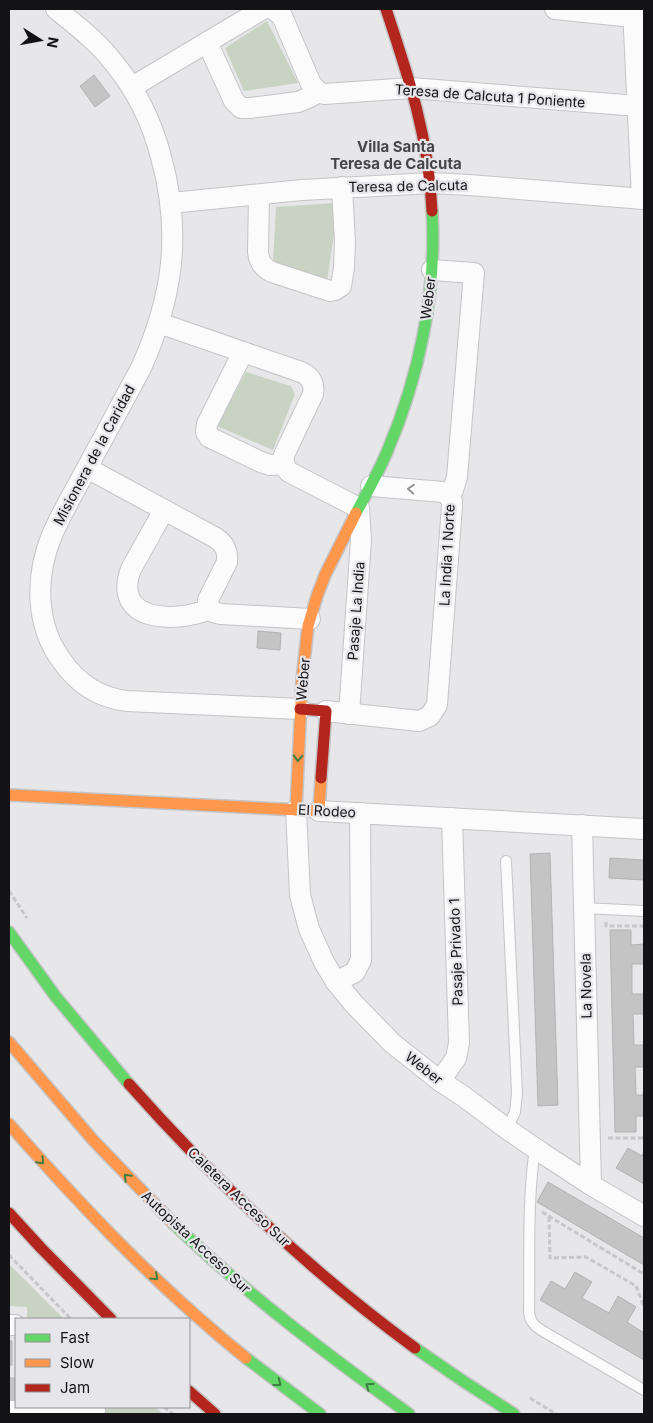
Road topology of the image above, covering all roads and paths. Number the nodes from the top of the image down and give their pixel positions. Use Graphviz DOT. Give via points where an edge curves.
graph roads {
  1 [pos="56,9"];
  2 [pos="264,9"];
  3 [pos="273,9"];
  4 [pos="386,9"];
  5 [pos="555,9"];
  6 [pos="633,13"];
  7 [pos="207,42"];
  8 [pos="132,87"];
  9 [pos="411,88"];
  10 [pos="319,92"];
  11 [pos="638,106"];
  12 [pos="643,176"];
  13 [pos="431,183"];
  14 [pos="342,187"];
  15 [pos="259,195"];
  16 [pos="643,199"];
  17 [pos="171,203"];
  18 [pos="432,270"];
  19 [pos="159,324"];
  20 [pos="243,352"];
  21 [pos="284,464"];
  22 [pos="87,468"];
  23 [pos="371,486"];
  24 [pos="449,496"];
  25 [pos="359,508"];
  26 [pos="164,510"];
  27 [pos="210,609"];
  28 [pos="310,619"];
  29 [pos="300,709"];
  30 [pos="326,712"];
  31 [pos="349,714"];
  32 [pos="9,795"];
  33 [pos="296,810"];
  34 [pos="319,811"];
  35 [pos="360,813"];
  36 [pos="452,818"];
  37 [pos="582,825"];
  38 [pos="644,829"];
  39 [pos="506,860"];
  40 [pos="9,891"];
  41 [pos="584,908"];
  42 [pos="644,911"];
  43 [pos="29,921"];
  44 [pos="9,932"];
  45 [pos="336,982"];
  46 [pos="9,1042"];
  47 [pos="440,1081"];
  48 [pos="9,1124"];
  49 [pos="507,1129"];
  50 [pos="644,1138"];
  51 [pos="590,1142"];
  52 [pos="535,1148"];
  53 [pos="556,1162"];
  54 [pos="591,1185"];
  55 [pos="530,1205"];
  56 [pos="9,1213"];
  57 [pos="644,1216"];
  58 [pos="548,1217"];
  59 [pos="9,1255"];
  60 [pos="644,1274"];
  61 [pos="644,1306"];
  62 [pos="70,1318"];
  63 [pos="110,1318"];
  64 [pos="644,1390"];
  65 [pos="190,1392"];
  66 [pos="530,1398"];
  67 [pos="95,1410"];
  68 [pos="9,1412"];
  69 [pos="215,1414"];
  70 [pos="320,1414"];
  71 [pos="409,1414"];
  72 [pos="514,1414"];
  73 [pos="556,1414"];
  1 -- 8 [label="street, Misionera de la Caridad" via="102,48"];
  2 -- 7 [label="street"];
  3 -- 10 [label="street" via="282,16 311,84"];
  4 -- 9 [label="main road, Weber"];
  5 -- 6 [label="street"];
  6 -- 11 [label="street"];
  7 -- 8 [label="street"];
  7 -- 10 [label="street" via="234,101 242,108 298,102"];
  8 -- 17 [label="street, Misionera de la Caridad" via="157,142"];
  9 -- 10 [label="street, Teresa de Calcuta 1 Poniente"];
  9 -- 11 [label="street, Teresa de Calcuta 1 Poniente"];
  9 -- 13 [label="main road, Weber" via="420,118"];
  11 -- 12 [label="street"];
  12 -- 16 [label="street"];
  13 -- 14 [label="street, Teresa de Calcuta"];
  13 -- 16 [label="street, Teresa de Calcuta"];
  13 -- 18 [label="main road, Weber"];
  14 -- 15 [label="street, Teresa de Calcuta"];
  14 -- 15 [label="street" via="345,221 343,283 330,291 266,270 262,265 258,252"];
  15 -- 17 [label="street, Teresa de Calcuta"];
  17 -- 19 [label="street, Misionera de la Caridad" via="171,270"];
  18 -- 23 [label="main road, Weber" via="411,386"];
  18 -- 24 [label="street, La India 1 Norte" via="474,274 457,477"];
  19 -- 20 [label="street"];
  19 -- 22 [label="street, Misionera de la Caridad" via="141,368"];
  20 -- 21 [label="street" via="302,372 314,385 313,394 284,456"];
  20 -- 21 [label="street" via="206,432 209,437 261,462"];
  21 -- 25 [label="street" via="289,472"];
  22 -- 26 [label="street"];
  22 -- 29 [label="street, Misionera de la Caridad" via="52,535 40,583 45,628 56,654 72,675 93,691 116,700"];
  24 -- 23 [label="street, one-way" via="443,492"];
  23 -- 25 [label="main road, Weber"];
  24 -- 31 [label="street, La India 1 Norte" via="452,506 437,705 430,716 413,721"];
  25 -- 28 [label="main road, Weber" via="329,565"];
  25 -- 31 [label="street, Pasaje La India" via="361,540"];
  26 -- 27 [label="street" via="220,541 227,550 227,562 208,600"];
  26 -- 27 [label="street" via="131,569 126,586 130,600 142,613 154,616 186,616"];
  27 -- 28 [label="street" via="217,614"];
  28 -- 29 [label="main road, Weber"];
  29 -- 30 [label="main road, Misionera de la Caridad"];
  29 -- 33 [label="main road, Weber, one-way"];
  30 -- 31 [label="street"];
  30 -- 34 [label="main road, Weber"];
  32 -- 33 [label="main road, El Rodeo"];
  33 -- 34 [label="main road, El Rodeo"];
  33 -- 45 [label="street, Weber" via="300,895 309,928"];
  34 -- 35 [label="street, El Rodeo"];
  35 -- 36 [label="street, El Rodeo"];
  35 -- 45 [label="street" via="361,960 355,972"];
  36 -- 37 [label="street, El Rodeo"];
  36 -- 47 [label="street, Pasaje Privado 1" via="459,1042 456,1058"];
  37 -- 38 [label="street, El Rodeo"];
  37 -- 41 [label="street, La Novela"];
  39 -- 49 [label="lane" via="517,1093 515,1112"];
  40 -- 43 [label="path"];
  41 -- 42 [label="lane"];
  41 -- 51 [label="street, La Novela"];
  44 -- 72 [label="main road, Caletera Acceso Sur" via="120,1075 241,1202 358,1304 461,1380"];
  45 -- 47 [label="street, Weber" via="392,1043"];
  71 -- 46 [label="main road, Autopista Acceso Sur, one-way" via="319,1348 208,1256 91,1139"];
  47 -- 49 [label="street, Weber"];
  48 -- 70 [label="main road, one-way" via="80,1203 176,1297 261,1370"];
  49 -- 52 [label="street, Weber"];
  50 -- 51 [label="path"];
  51 -- 53 [label="street" via="578,1157"];
  51 -- 54 [label="street, La Novela"];
  52 -- 53 [label="street, Weber"];
  52 -- 55 [label="lane"];
  53 -- 54 [label="street, Weber"];
  54 -- 57 [label="street, Weber"];
  55 -- 58 [label="path"];
  55 -- 64 [label="lane" via="529,1313 535,1327"];
  56 -- 63 [label="main road"];
  58 -- 60 [label="path"];
  58 -- 61 [label="path" via="550,1258 586,1257 636,1286"];
  59 -- 62 [label="path"];
  65 -- 69 [label="main road"];
  66 -- 73 [label="path"];
  67 -- 68 [label="street"];
}
